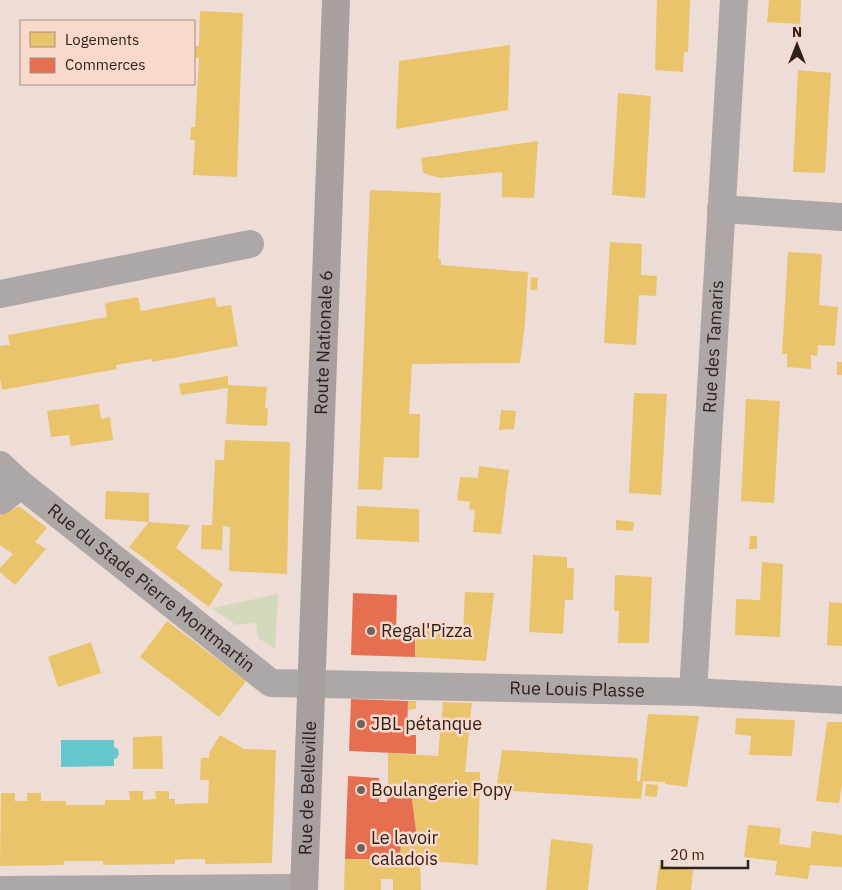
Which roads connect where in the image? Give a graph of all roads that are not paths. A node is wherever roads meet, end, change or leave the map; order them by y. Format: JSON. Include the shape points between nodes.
{"nodes":[{"id":1,"x":336,"y":0,"type":"edge"},
{"id":2,"x":734,"y":0,"type":"edge"},
{"id":3,"x":721,"y":209,"type":"junction"},
{"id":4,"x":842,"y":217,"type":"edge"},
{"id":5,"x":250,"y":244,"type":"dead end"},
{"id":6,"x":0,"y":294,"type":"edge"},
{"id":7,"x":6,"y":483,"type":"edge"},
{"id":8,"x":312,"y":685,"type":"junction"},
{"id":9,"x":693,"y":692,"type":"junction"},
{"id":10,"x":842,"y":700,"type":"edge"},
{"id":11,"x":304,"y":889,"type":"edge"},
{"id":12,"x":0,"y":890,"type":"edge"}],
"edges":[{"from":1,"to":8,"type":"main road","name":"Route Nationale 6"},
{"from":2,"to":3,"type":"street","name":"Rue des Tamaris"},
{"from":3,"to":4,"type":"street"},
{"from":3,"to":9,"type":"street","name":"Rue des Tamaris"},
{"from":5,"to":6,"type":"street"},
{"from":7,"to":8,"type":"street","name":"Rue du Stade Pierre Montmartin","via":[[271,683]]},
{"from":8,"to":9,"type":"street","name":"Rue Louis Plasse"},
{"from":8,"to":11,"type":"main road","name":"Rue de Belleville"},
{"from":9,"to":10,"type":"street","name":"Rue Louis Plasse"},
{"from":11,"to":12,"type":"street"}]}
